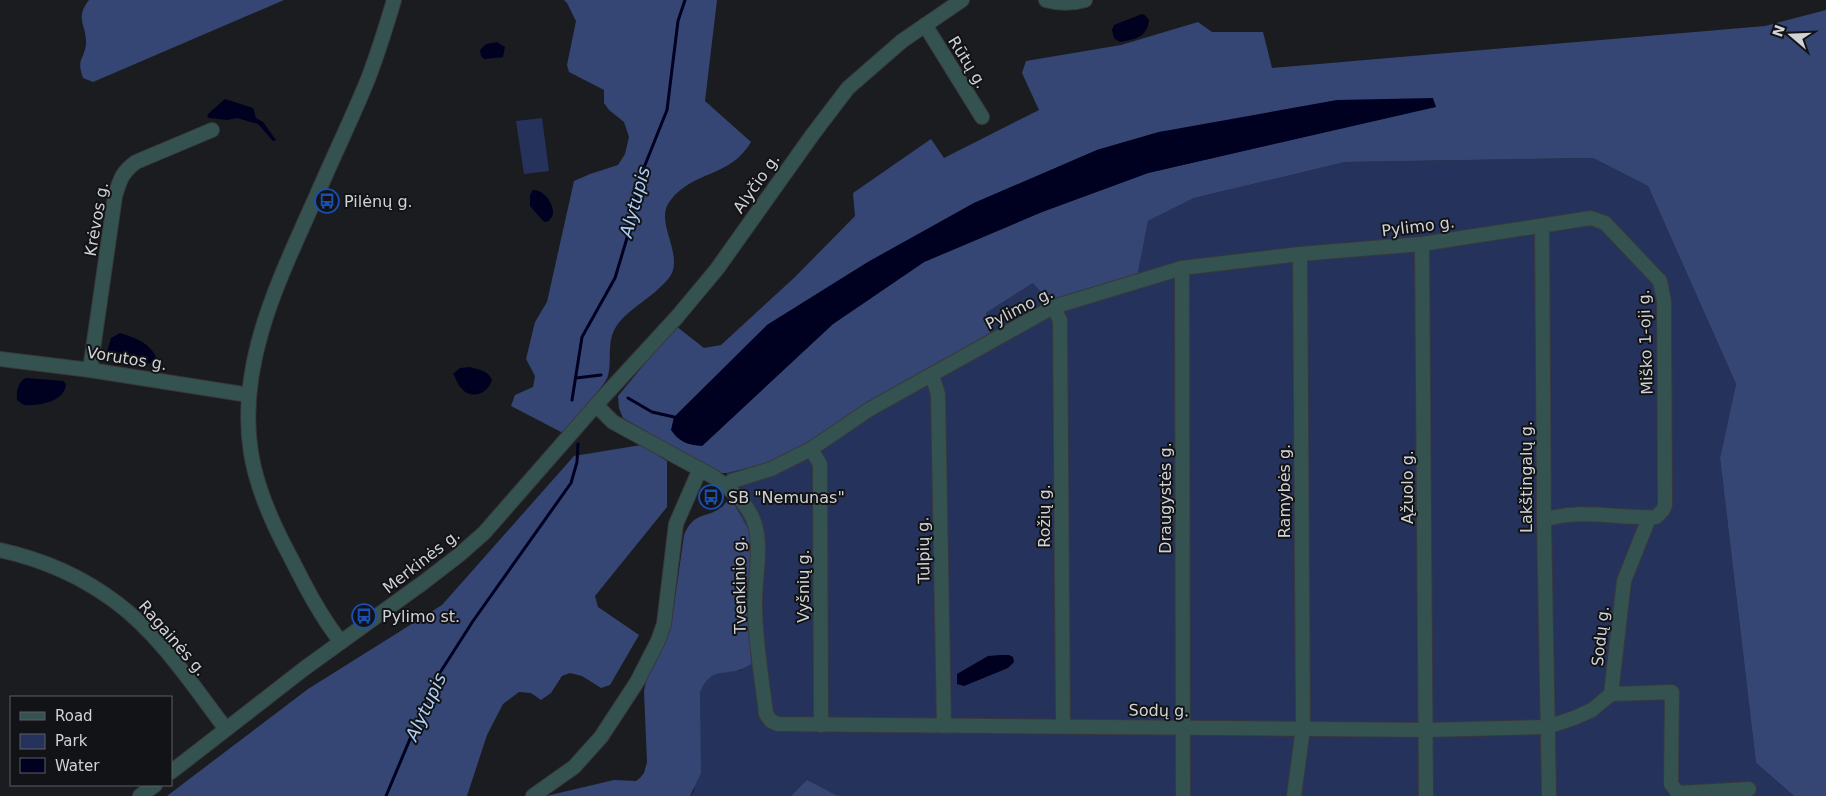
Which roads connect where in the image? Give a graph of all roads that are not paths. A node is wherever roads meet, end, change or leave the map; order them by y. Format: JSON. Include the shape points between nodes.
{"nodes":[{"id":1,"x":394,"y":0,"type":"edge"},
{"id":2,"x":962,"y":0,"type":"edge"},
{"id":3,"x":1046,"y":0,"type":"edge"},
{"id":4,"x":1085,"y":0,"type":"edge"},
{"id":5,"x":925,"y":25,"type":"junction"},
{"id":6,"x":982,"y":117,"type":"dead end"},
{"id":7,"x":212,"y":130,"type":"dead end"},
{"id":8,"x":1542,"y":227,"type":"junction"},
{"id":9,"x":1422,"y":244,"type":"junction"},
{"id":10,"x":1300,"y":254,"type":"junction"},
{"id":11,"x":1182,"y":268,"type":"junction"},
{"id":12,"x":1053,"y":307,"type":"junction"},
{"id":13,"x":0,"y":359,"type":"edge"},
{"id":14,"x":90,"y":370,"type":"junction"},
{"id":15,"x":932,"y":375,"type":"junction"},
{"id":16,"x":249,"y":395,"type":"junction"},
{"id":17,"x":596,"y":405,"type":"junction"},
{"id":18,"x":812,"y":449,"type":"junction"},
{"id":19,"x":700,"y":469,"type":"junction"},
{"id":20,"x":726,"y":486,"type":"junction"},
{"id":21,"x":1654,"y":516,"type":"junction"},
{"id":22,"x":1544,"y":520,"type":"junction"},
{"id":23,"x":0,"y":550,"type":"edge"},
{"id":24,"x":1624,"y":581,"type":"joint"},
{"id":25,"x":341,"y":642,"type":"junction"},
{"id":26,"x":1611,"y":694,"type":"junction"},
{"id":27,"x":771,"y":721,"type":"joint"},
{"id":28,"x":821,"y":725,"type":"junction"},
{"id":29,"x":944,"y":726,"type":"junction"},
{"id":30,"x":1063,"y":726,"type":"junction"},
{"id":31,"x":1547,"y":727,"type":"junction"},
{"id":32,"x":1183,"y":728,"type":"junction"},
{"id":33,"x":1302,"y":728,"type":"junction"},
{"id":34,"x":226,"y":729,"type":"junction"},
{"id":35,"x":1426,"y":730,"type":"junction"},
{"id":36,"x":172,"y":771,"type":"edge"},
{"id":37,"x":154,"y":786,"type":"edge"},
{"id":38,"x":1749,"y":789,"type":"dead end"},
{"id":39,"x":140,"y":796,"type":"edge"},
{"id":40,"x":533,"y":796,"type":"edge"},
{"id":41,"x":1183,"y":796,"type":"edge"},
{"id":42,"x":1294,"y":796,"type":"edge"},
{"id":43,"x":1426,"y":796,"type":"edge"},
{"id":44,"x":1549,"y":796,"type":"edge"}],
"edges":[{"from":1,"to":16,"type":"street","via":[[368,80],[270,304]]},
{"from":2,"to":5,"type":"street","name":"Alyčio g."},
{"from":3,"to":4,"type":"street","via":[[1059,4]]},
{"from":5,"to":6,"type":"street","name":"Rūtų g."},
{"from":5,"to":17,"type":"street","name":"Alyčio g.","via":[[848,88],[717,269]]},
{"from":7,"to":14,"type":"street","name":"Krėvos g.","via":[[136,162],[121,179],[115,196]]},
{"from":8,"to":9,"type":"street","name":"Pylimo g."},
{"from":8,"to":21,"type":"street","name":"Miško 1-oji g.","via":[[1591,218],[1604,223],[1660,281],[1664,301],[1665,505]]},
{"from":8,"to":22,"type":"street","name":"Lakštingalų g."},
{"from":9,"to":10,"type":"street","name":"Pylimo g."},
{"from":9,"to":35,"type":"street","name":"Ąžuolo g."},
{"from":10,"to":11,"type":"street","name":"Pylimo g."},
{"from":10,"to":33,"type":"street","name":"Ramybės g."},
{"from":11,"to":12,"type":"street","name":"Pylimo g."},
{"from":11,"to":32,"type":"street","name":"Draugystės g."},
{"from":12,"to":15,"type":"street","name":"Pylimo g."},
{"from":12,"to":30,"type":"street","name":"Rožių g.","via":[[1060,320]]},
{"from":13,"to":14,"type":"street","name":"Vorutos g."},
{"from":14,"to":16,"type":"street","name":"Vorutos g."},
{"from":15,"to":18,"type":"street","name":"Pylimo g.","via":[[870,409]]},
{"from":15,"to":29,"type":"street","name":"Tulpių g.","via":[[938,394]]},
{"from":16,"to":25,"type":"street","via":[[249,434],[256,480],[302,581]]},
{"from":17,"to":19,"type":"street","via":[[613,422]]},
{"from":17,"to":25,"type":"street","name":"Merkinės g.","via":[[484,532],[438,571]]},
{"from":18,"to":20,"type":"street","name":"Pylimo g."},
{"from":18,"to":28,"type":"street","name":"Vyšnių g.","via":[[820,464]]},
{"from":19,"to":20,"type":"street"},
{"from":19,"to":40,"type":"street","via":[[676,524],[664,624],[638,682],[601,737],[574,768]]},
{"from":20,"to":27,"type":"street","name":"Tvenkinio g.","via":[[749,510],[755,523],[755,608],[766,714]]},
{"from":21,"to":22,"type":"street","via":[[1568,514]]},
{"from":21,"to":24,"type":"street","name":"Miško 1-oji g."},
{"from":22,"to":31,"type":"street","name":"Lakštingalų g."},
{"from":23,"to":34,"type":"street","name":"Ragainės g.","via":[[38,561],[74,577],[118,603],[154,637]]},
{"from":24,"to":26,"type":"street","name":"Sodų g."},
{"from":25,"to":34,"type":"street","name":"Merkinės g."},
{"from":26,"to":31,"type":"street","name":"Sodų g.","via":[[1592,710]]},
{"from":26,"to":38,"type":"street","via":[[1672,692],[1671,784],[1678,793]]},
{"from":27,"to":28,"type":"street","name":"Sodų g."},
{"from":28,"to":29,"type":"street","name":"Sodų g."},
{"from":29,"to":30,"type":"street","name":"Sodų g."},
{"from":30,"to":32,"type":"street","name":"Sodų g."},
{"from":31,"to":35,"type":"street","name":"Sodų g."},
{"from":31,"to":44,"type":"street","name":"Lakštingalų g."},
{"from":32,"to":33,"type":"street","name":"Sodų g."},
{"from":32,"to":41,"type":"street","name":"Draugystės g."},
{"from":33,"to":35,"type":"street","name":"Sodų g."},
{"from":33,"to":42,"type":"street","name":"Ramybės g."},
{"from":34,"to":36,"type":"street","name":"Merkinės g."},
{"from":35,"to":43,"type":"street","name":"Ąžuolo g."},
{"from":37,"to":39,"type":"street"}]}
